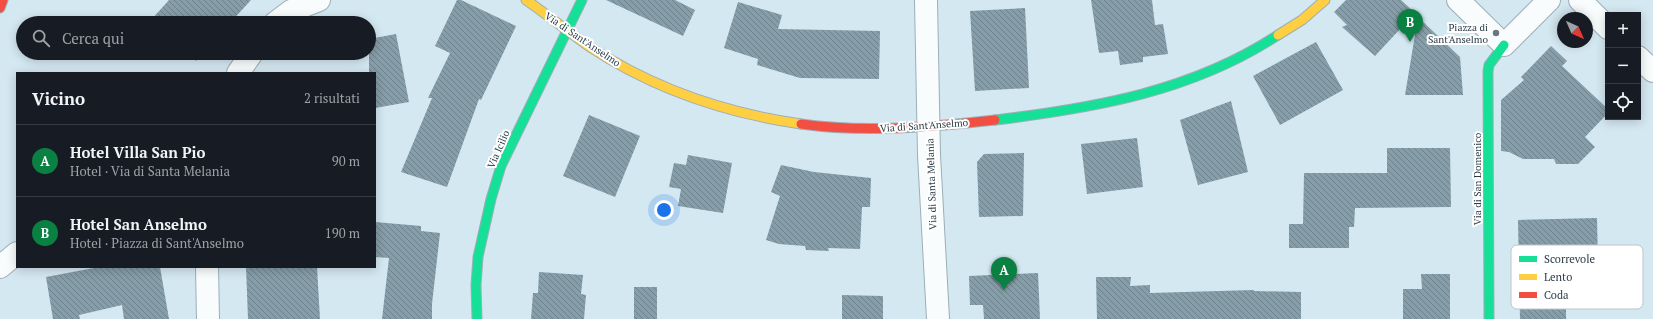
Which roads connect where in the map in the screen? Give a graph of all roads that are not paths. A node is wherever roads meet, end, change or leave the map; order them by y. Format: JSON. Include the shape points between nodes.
{"nodes":[{"id":1,"x":3,"y":0,"type":"edge"},
{"id":2,"x":319,"y":0,"type":"edge"},
{"id":3,"x":526,"y":0,"type":"edge"},
{"id":4,"x":582,"y":0,"type":"edge"},
{"id":5,"x":926,"y":0,"type":"edge"},
{"id":6,"x":1326,"y":0,"type":"edge"},
{"id":7,"x":1458,"y":0,"type":"edge"},
{"id":8,"x":1548,"y":0,"type":"edge"},
{"id":9,"x":1580,"y":0,"type":"edge"},
{"id":10,"x":0,"y":8,"type":"edge"},
{"id":11,"x":284,"y":16,"type":"edge"},
{"id":12,"x":1605,"y":25,"type":"edge"},
{"id":13,"x":568,"y":30,"type":"junction"},
{"id":14,"x":1504,"y":45,"type":"junction"},
{"id":15,"x":247,"y":60,"type":"edge"},
{"id":16,"x":1641,"y":60,"type":"edge"},
{"id":17,"x":1653,"y":71,"type":"edge"},
{"id":18,"x":239,"y":72,"type":"edge"},
{"id":19,"x":930,"y":126,"type":"junction"},
{"id":20,"x":16,"y":254,"type":"edge"},
{"id":21,"x":0,"y":267,"type":"edge"},
{"id":22,"x":207,"y":268,"type":"edge"},
{"id":23,"x":208,"y":319,"type":"edge"},
{"id":24,"x":477,"y":319,"type":"edge"},
{"id":25,"x":938,"y":319,"type":"edge"},
{"id":26,"x":1489,"y":319,"type":"edge"}],
"edges":[{"from":1,"to":10,"type":"street"},
{"from":2,"to":11,"type":"street"},
{"from":3,"to":13,"type":"street","name":"Via di Sant'Anselmo"},
{"from":4,"to":13,"type":"street","name":"Via Icilio"},
{"from":5,"to":19,"type":"street","name":"Via di Santa Melania"},
{"from":6,"to":19,"type":"street","name":"Via di Sant'Anselmo","via":[[1301,20],[1246,54],[1158,91],[1066,111]]},
{"from":7,"to":14,"type":"street"},
{"from":8,"to":14,"type":"street"},
{"from":9,"to":12,"type":"street"},
{"from":13,"to":19,"type":"street","name":"Via di Sant'Anselmo","via":[[604,55],[654,82],[698,100],[740,113],[791,123],[836,128]]},
{"from":13,"to":24,"type":"street","name":"Via Icilio","via":[[501,166],[478,257]]},
{"from":14,"to":26,"type":"street","name":"Via di San Domenico","via":[[1489,65],[1488,71]]},
{"from":15,"to":18,"type":"street"},
{"from":16,"to":17,"type":"street"},
{"from":19,"to":25,"type":"street","name":"Via di Santa Melania","via":[[929,155]]},
{"from":20,"to":21,"type":"street"},
{"from":22,"to":23,"type":"street"}]}
